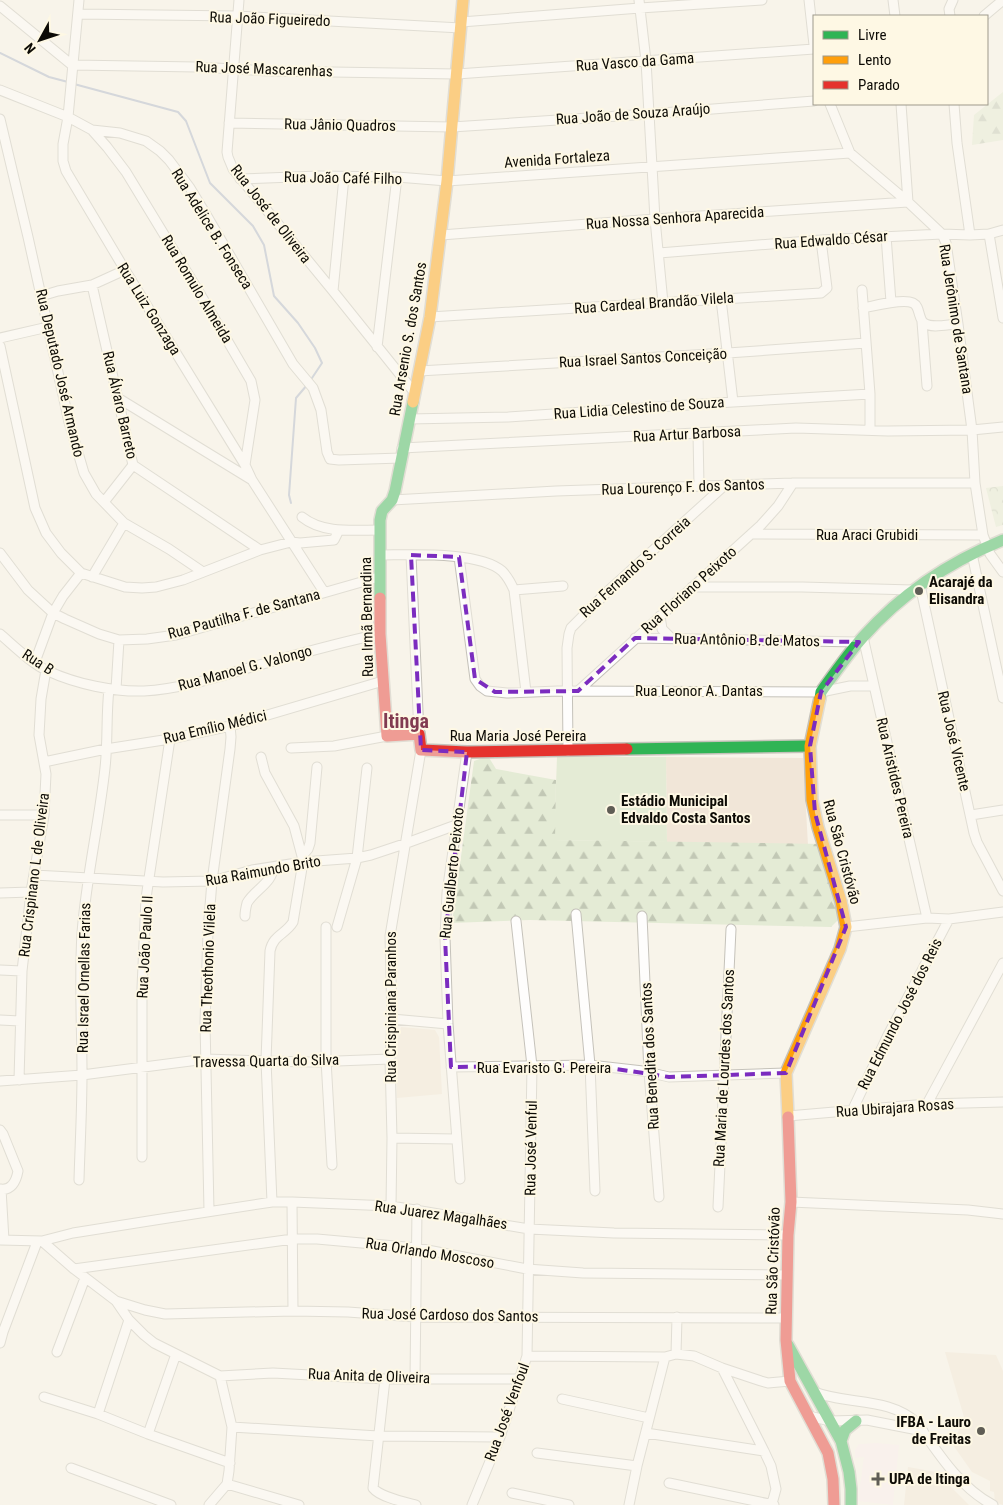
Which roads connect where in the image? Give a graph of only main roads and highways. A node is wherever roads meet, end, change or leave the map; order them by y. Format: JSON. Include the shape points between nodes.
{"nodes":[{"id":1,"x":463,"y":0,"type":"edge"},
{"id":2,"x":392,"y":500,"type":"joint"},
{"id":3,"x":1003,"y":540,"type":"edge"},
{"id":4,"x":810,"y":746,"type":"junction"},
{"id":5,"x":421,"y":750,"type":"joint"},
{"id":6,"x":786,"y":1340,"type":"junction"},
{"id":7,"x":804,"y":1374,"type":"junction"},
{"id":8,"x":790,"y":1381,"type":"junction"},
{"id":9,"x":860,"y":1421,"type":"road end"},
{"id":10,"x":841,"y":1441,"type":"junction"},
{"id":11,"x":834,"y":1505,"type":"edge"},
{"id":12,"x":851,"y":1505,"type":"edge"}],
"edges":[{"from":1,"to":2,"type":"main road","name":"Rua Arsenio S. dos Santos","via":[[447,181],[430,317]]},
{"from":2,"to":5,"type":"main road","name":"Rua Irmã Bernardina","via":[[380,516],[380,634],[387,736],[419,734]]},
{"from":3,"to":4,"type":"main road","name":"Rua São Cristóvão","via":[[985,541],[972,554],[916,587],[861,640],[821,692]]},
{"from":4,"to":5,"type":"main road","name":"Rua Maria José Pereira","via":[[568,751]]},
{"from":4,"to":6,"type":"main road","name":"Rua São Cristóvão","via":[[814,813],[838,887],[846,927],[840,949],[786,1073],[791,1202]]},
{"from":6,"to":7,"type":"main road","name":"Rua São Cristóvão"},
{"from":6,"to":8,"type":"main road","name":"Rua São Cristóvão"},
{"from":7,"to":8,"type":"main road","via":[[794,1373]]},
{"from":7,"to":10,"type":"main road","name":"Rua São Cristóvão"},
{"from":8,"to":11,"type":"main road","name":"Rua São Cristóvão","via":[[828,1453],[834,1482]]},
{"from":9,"to":10,"type":"main road","via":[[845,1430]]},
{"from":10,"to":12,"type":"main road","name":"Rua São Cristóvão","via":[[847,1457]]}]}
